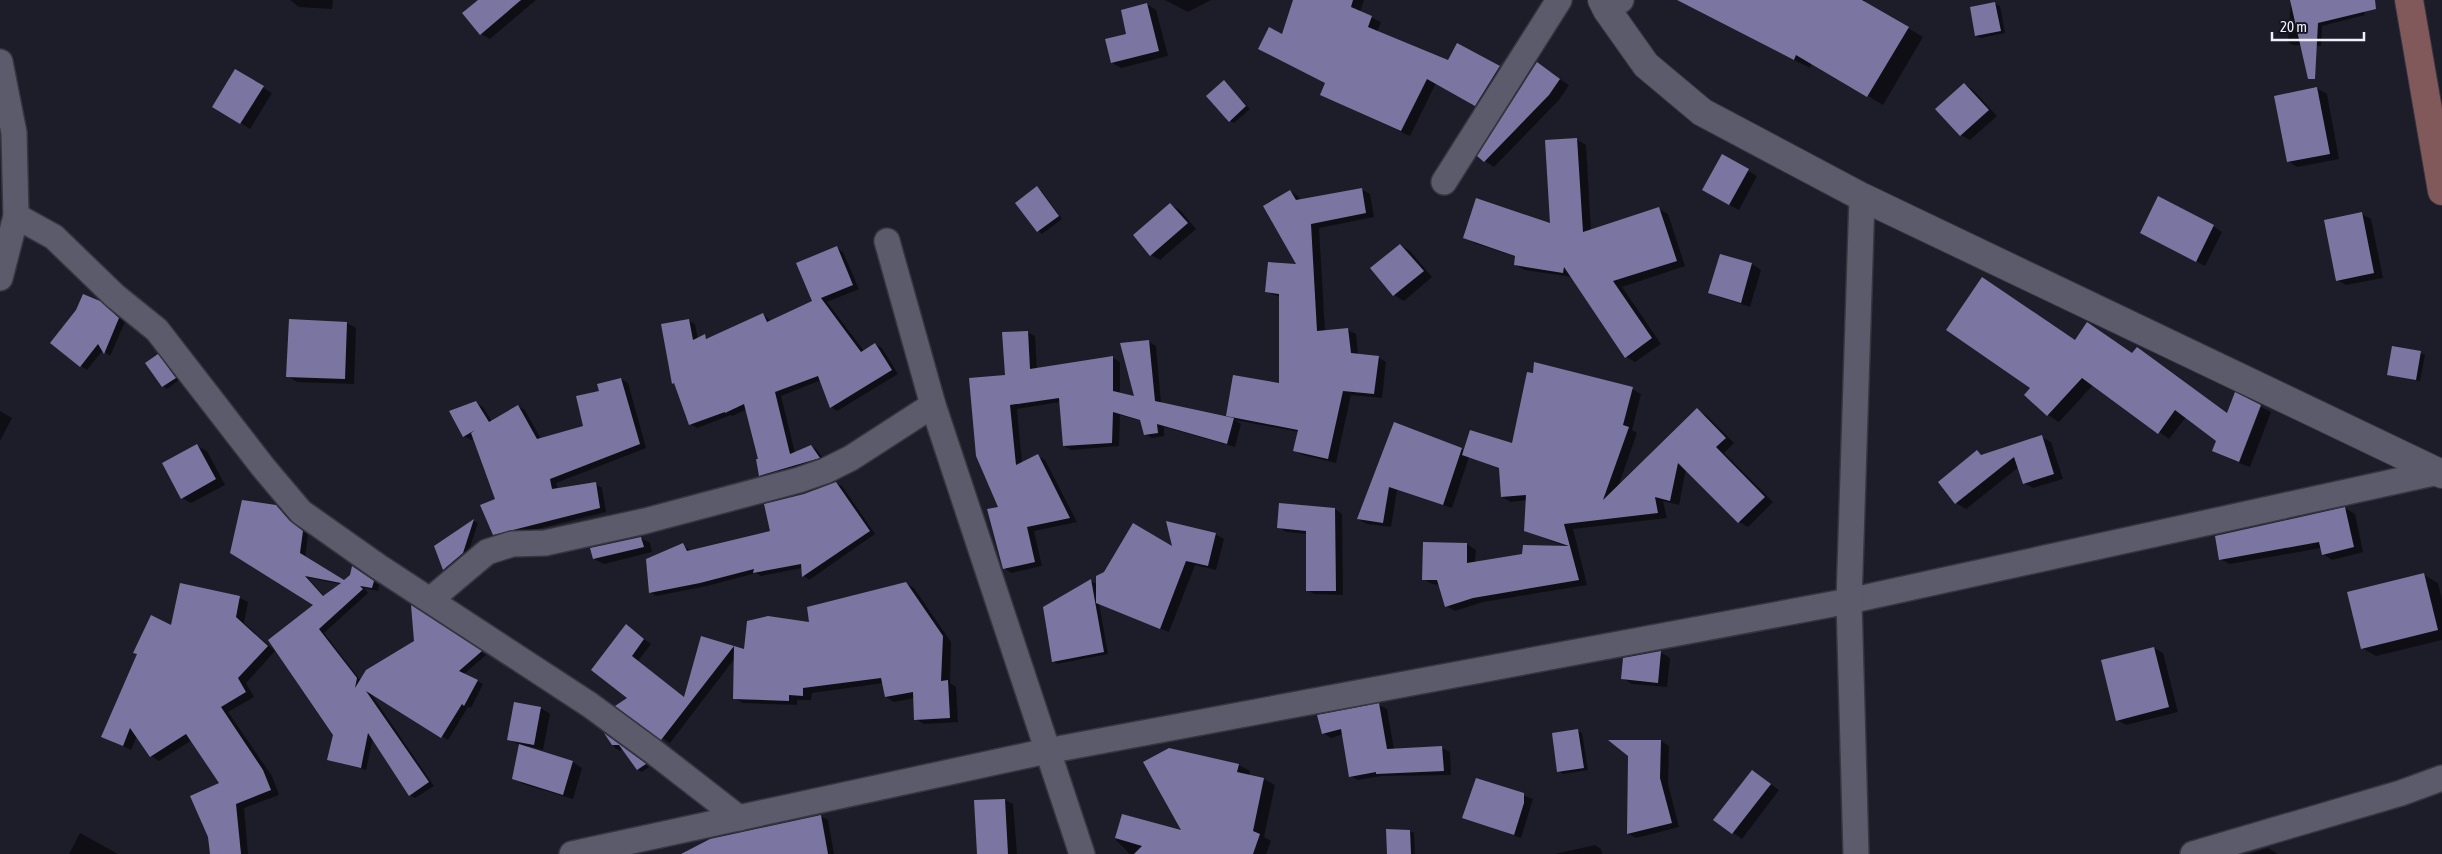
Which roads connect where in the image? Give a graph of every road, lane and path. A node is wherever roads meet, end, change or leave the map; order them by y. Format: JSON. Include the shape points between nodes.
{"nodes":[{"id":1,"x":1559,"y":0,"type":"edge"},
{"id":2,"x":2408,"y":0,"type":"edge"},
{"id":3,"x":1610,"y":4,"type":"edge"},
{"id":4,"x":0,"y":62,"type":"edge"},
{"id":5,"x":1444,"y":182,"type":"dead end"},
{"id":6,"x":2442,"y":191,"type":"edge"},
{"id":7,"x":1862,"y":198,"type":"junction"},
{"id":8,"x":16,"y":216,"type":"junction"},
{"id":9,"x":887,"y":241,"type":"dead end"},
{"id":10,"x":0,"y":278,"type":"edge"},
{"id":11,"x":933,"y":405,"type":"junction"},
{"id":12,"x":2440,"y":473,"type":"edge"},
{"id":13,"x":430,"y":600,"type":"junction"},
{"id":14,"x":1849,"y":601,"type":"junction"},
{"id":15,"x":1047,"y":750,"type":"junction"},
{"id":16,"x":2442,"y":778,"type":"edge"},
{"id":17,"x":739,"y":818,"type":"junction"},
{"id":18,"x":572,"y":854,"type":"edge"},
{"id":19,"x":1082,"y":854,"type":"edge"},
{"id":20,"x":1856,"y":854,"type":"edge"},
{"id":21,"x":2193,"y":854,"type":"edge"}],
"edges":[{"from":1,"to":5,"type":"street"},
{"from":2,"to":6,"type":"main road"},
{"from":3,"to":7,"type":"street","via":[[1646,65],[1702,112]]},
{"from":4,"to":8,"type":"street","via":[[14,133]]},
{"from":7,"to":12,"type":"street"},
{"from":7,"to":14,"type":"street"},
{"from":8,"to":10,"type":"street"},
{"from":8,"to":13,"type":"street","via":[[54,237],[115,296],[157,330],[301,512]]},
{"from":9,"to":11,"type":"street"},
{"from":11,"to":13,"type":"street","via":[[851,458],[800,480],[645,520],[545,543],[512,544],[487,552]]},
{"from":11,"to":15,"type":"street"},
{"from":12,"to":14,"type":"street"},
{"from":13,"to":17,"type":"street","via":[[590,705]]},
{"from":14,"to":15,"type":"street"},
{"from":14,"to":20,"type":"street"},
{"from":15,"to":17,"type":"street"},
{"from":15,"to":19,"type":"street"},
{"from":16,"to":21,"type":"street"},
{"from":17,"to":18,"type":"street"}]}
